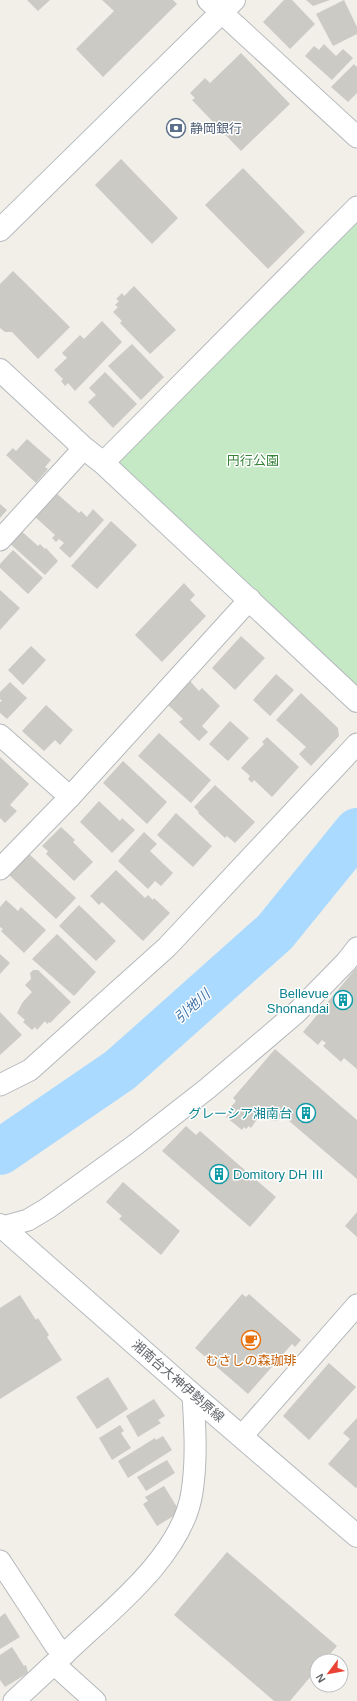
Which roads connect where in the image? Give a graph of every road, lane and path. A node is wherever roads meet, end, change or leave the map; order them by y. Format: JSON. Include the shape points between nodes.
{"nodes":[{"id":1,"x":221,"y":4,"type":"edge"},
{"id":2,"x":357,"y":137,"type":"edge"},
{"id":3,"x":357,"y":207,"type":"edge"},
{"id":4,"x":0,"y":230,"type":"edge"},
{"id":5,"x":0,"y":370,"type":"edge"},
{"id":6,"x":84,"y":448,"type":"junction"},
{"id":7,"x":103,"y":463,"type":"junction"},
{"id":8,"x":0,"y":540,"type":"edge"},
{"id":9,"x":250,"y":599,"type":"junction"},
{"id":10,"x":357,"y":701,"type":"edge"},
{"id":11,"x":0,"y":735,"type":"edge"},
{"id":12,"x":357,"y":744,"type":"edge"},
{"id":13,"x":70,"y":797,"type":"junction"},
{"id":14,"x":0,"y":869,"type":"edge"},
{"id":15,"x":357,"y":948,"type":"edge"},
{"id":16,"x":0,"y":1085,"type":"edge"},
{"id":17,"x":1,"y":1227,"type":"edge"},
{"id":18,"x":357,"y":1305,"type":"edge"},
{"id":19,"x":193,"y":1396,"type":"junction"},
{"id":20,"x":242,"y":1436,"type":"junction"},
{"id":21,"x":357,"y":1536,"type":"edge"},
{"id":22,"x":0,"y":1561,"type":"edge"},
{"id":23,"x":60,"y":1659,"type":"junction"},
{"id":24,"x":14,"y":1701,"type":"edge"},
{"id":25,"x":95,"y":1701,"type":"edge"}],
"edges":[{"from":1,"to":2,"type":"street"},
{"from":1,"to":4,"type":"street"},
{"from":3,"to":7,"type":"street"},
{"from":5,"to":6,"type":"street"},
{"from":6,"to":7,"type":"street"},
{"from":6,"to":8,"type":"street"},
{"from":7,"to":9,"type":"street"},
{"from":9,"to":10,"type":"street"},
{"from":9,"to":13,"type":"street"},
{"from":11,"to":13,"type":"street"},
{"from":12,"to":16,"type":"street","via":[[167,947],[30,1070]]},
{"from":13,"to":14,"type":"street"},
{"from":15,"to":17,"type":"street","via":[[296,1013],[208,1088],[48,1208],[28,1220]]},
{"from":17,"to":19,"type":"street","name":"湘南台大神伊勢原線"},
{"from":18,"to":20,"type":"street"},
{"from":19,"to":20,"type":"street","name":"湘南台大神伊勢原線"},
{"from":19,"to":23,"type":"street","via":[[195,1450],[192,1493],[182,1526],[161,1559],[130,1593]]},
{"from":20,"to":21,"type":"street","name":"湘南台大神伊勢原線"},
{"from":22,"to":23,"type":"street","via":[[55,1645]]},
{"from":23,"to":24,"type":"street"},
{"from":23,"to":25,"type":"street"}]}
